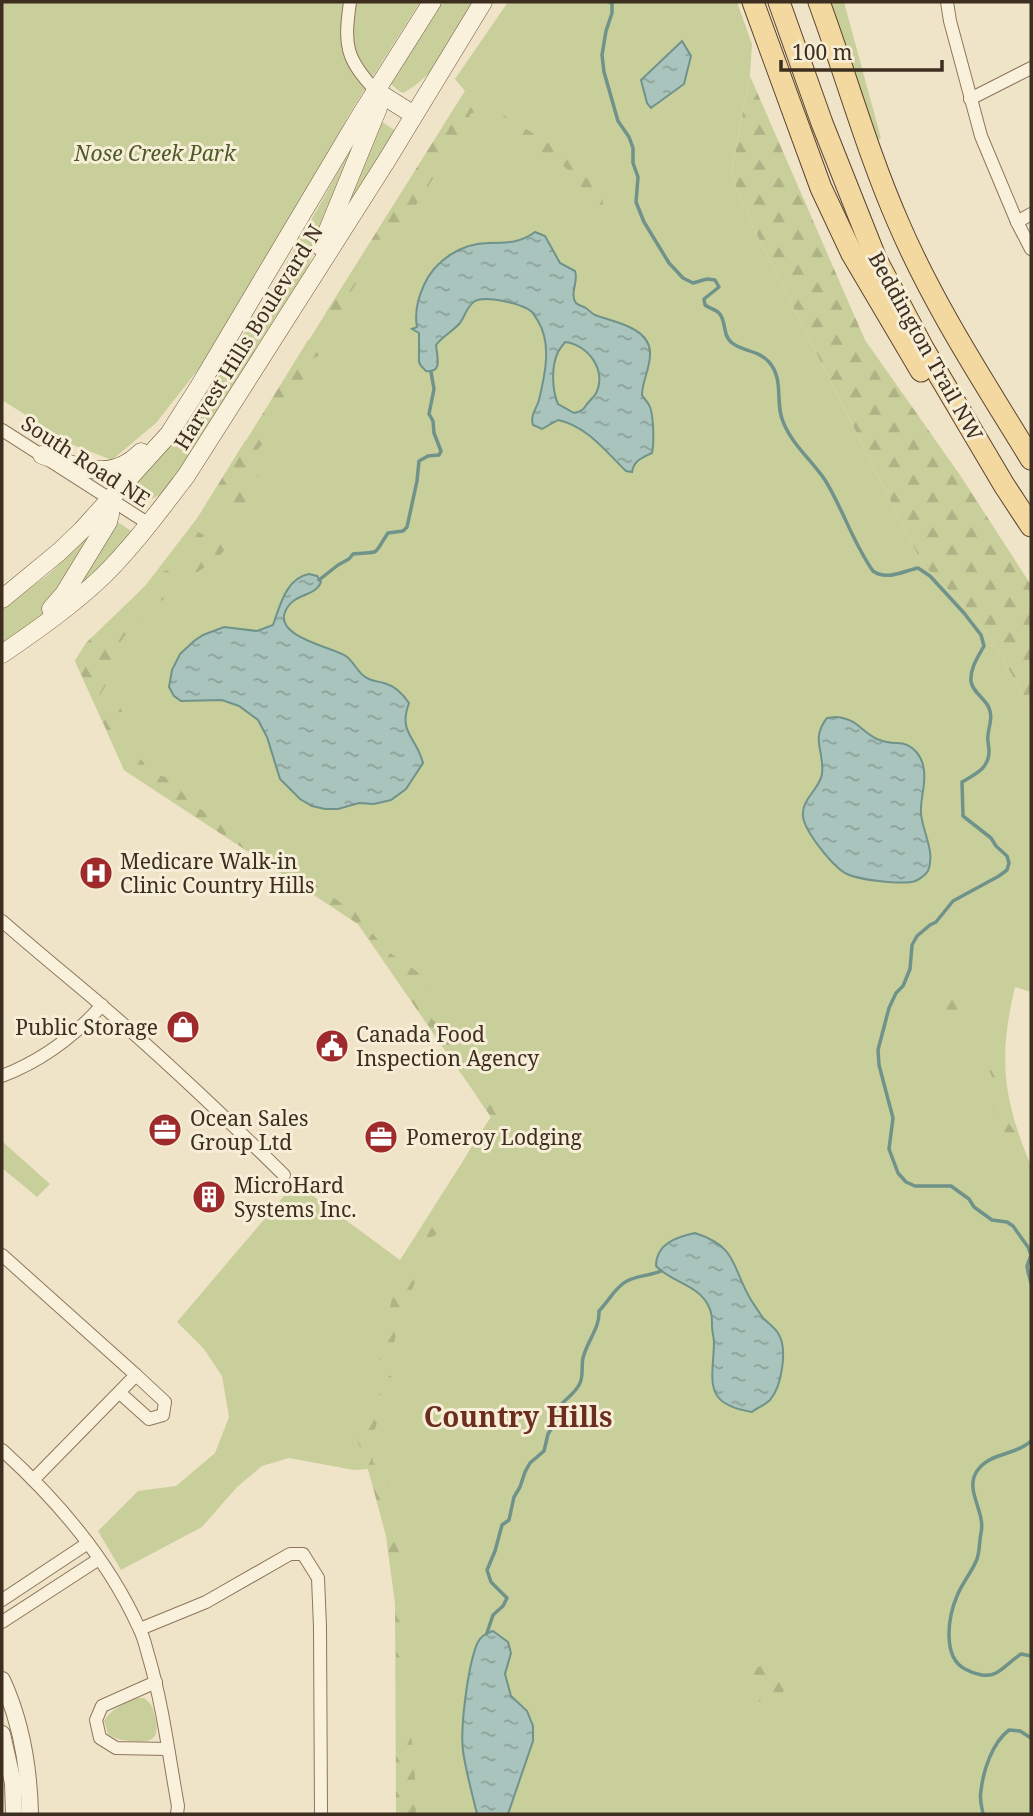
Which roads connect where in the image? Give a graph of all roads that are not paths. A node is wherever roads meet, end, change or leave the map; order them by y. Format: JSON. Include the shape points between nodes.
{"nodes":[{"id":1,"x":351,"y":2,"type":"edge"},
{"id":2,"x":432,"y":2,"type":"edge"},
{"id":3,"x":483,"y":2,"type":"edge"},
{"id":4,"x":753,"y":2,"type":"edge"},
{"id":5,"x":779,"y":2,"type":"edge"},
{"id":6,"x":819,"y":2,"type":"edge"},
{"id":7,"x":947,"y":2,"type":"edge"},
{"id":8,"x":1031,"y":68,"type":"edge"},
{"id":9,"x":376,"y":90,"type":"junction"},
{"id":10,"x":970,"y":99,"type":"junction"},
{"id":11,"x":414,"y":115,"type":"junction"},
{"id":12,"x":1031,"y":214,"type":"edge"},
{"id":13,"x":1017,"y":222,"type":"junction"},
{"id":14,"x":1031,"y":249,"type":"edge"},
{"id":15,"x":301,"y":295,"type":"junction"},
{"id":16,"x":197,"y":390,"type":"junction"},
{"id":17,"x":2,"y":430,"type":"edge"},
{"id":18,"x":42,"y":455,"type":"junction"},
{"id":19,"x":1031,"y":459,"type":"edge"},
{"id":20,"x":1004,"y":485,"type":"junction"},
{"id":21,"x":110,"y":499,"type":"junction"},
{"id":22,"x":149,"y":524,"type":"junction"},
{"id":23,"x":1031,"y":526,"type":"edge"},
{"id":24,"x":2,"y":599,"type":"edge"},
{"id":25,"x":32,"y":634,"type":"junction"},
{"id":26,"x":2,"y":654,"type":"edge"},
{"id":27,"x":2,"y":921,"type":"edge"},
{"id":28,"x":102,"y":1005,"type":"junction"},
{"id":29,"x":2,"y":1076,"type":"edge"},
{"id":30,"x":284,"y":1175,"type":"dead end"},
{"id":31,"x":2,"y":1255,"type":"edge"},
{"id":32,"x":135,"y":1375,"type":"junction"},
{"id":33,"x":120,"y":1393,"type":"junction"},
{"id":34,"x":2,"y":1450,"type":"edge"},
{"id":35,"x":34,"y":1479,"type":"junction"},
{"id":36,"x":94,"y":1551,"type":"junction"},
{"id":37,"x":2,"y":1600,"type":"edge"},
{"id":38,"x":2,"y":1622,"type":"edge"},
{"id":39,"x":140,"y":1629,"type":"junction"},
{"id":40,"x":2,"y":1680,"type":"edge"},
{"id":41,"x":156,"y":1682,"type":"junction"},
{"id":42,"x":2,"y":1734,"type":"edge"},
{"id":43,"x":168,"y":1749,"type":"junction"},
{"id":44,"x":11,"y":1756,"type":"edge"},
{"id":45,"x":14,"y":1814,"type":"edge"},
{"id":46,"x":30,"y":1814,"type":"edge"},
{"id":47,"x":177,"y":1814,"type":"edge"},
{"id":48,"x":321,"y":1814,"type":"edge"}],
"edges":[{"from":1,"to":9,"type":"street","via":[[348,50]]},
{"from":2,"to":9,"type":"main road","name":"Harvest Hills Boulevard N"},
{"from":3,"to":11,"type":"main road","name":"Harvest Hills Boulevard N"},
{"from":4,"to":20,"type":"main road","via":[[810,160],[852,254],[935,394]]},
{"from":5,"to":20,"type":"main road","name":"Beddington Trail NW","via":[[876,259]]},
{"from":6,"to":19,"type":"main road","name":"Beddington Trail NW","via":[[885,192],[915,261]]},
{"from":7,"to":10,"type":"street"},
{"from":8,"to":10,"type":"street"},
{"from":9,"to":11,"type":"main road"},
{"from":9,"to":15,"type":"main road","via":[[378,108]]},
{"from":9,"to":16,"type":"main road","name":"Harvest Hills Boulevard N"},
{"from":10,"to":13,"type":"street"},
{"from":11,"to":15,"type":"main road","name":"Harvest Hills Boulevard N"},
{"from":12,"to":13,"type":"street"},
{"from":13,"to":14,"type":"street"},
{"from":15,"to":22,"type":"main road","name":"Harvest Hills Boulevard N","via":[[192,468]]},
{"from":16,"to":18,"type":"main road","via":[[132,461],[122,466],[97,471]]},
{"from":16,"to":21,"type":"main road","name":"Harvest Hills Boulevard N","via":[[169,434]]},
{"from":17,"to":18,"type":"street","name":"South Road NE"},
{"from":18,"to":21,"type":"street","name":"South Road NE"},
{"from":20,"to":23,"type":"main road","name":"Beddington Trail NW"},
{"from":21,"to":22,"type":"street","name":"South Road NE"},
{"from":21,"to":24,"type":"main road","name":"Harvest Hills Boulevard N","via":[[59,552]]},
{"from":21,"to":25,"type":"main road","via":[[108,522],[96,543]]},
{"from":22,"to":25,"type":"main road","name":"Harvest Hills Boulevard N","via":[[103,575]]},
{"from":25,"to":26,"type":"main road","name":"Harvest Hills Boulevard N"},
{"from":27,"to":28,"type":"street"},
{"from":28,"to":29,"type":"street","via":[[69,1038]]},
{"from":28,"to":30,"type":"street"},
{"from":31,"to":32,"type":"street"},
{"from":32,"to":33,"type":"street"},
{"from":32,"to":33,"type":"street","via":[[165,1402],[163,1415],[149,1419]]},
{"from":33,"to":35,"type":"street"},
{"from":34,"to":35,"type":"street"},
{"from":35,"to":36,"type":"street"},
{"from":36,"to":37,"type":"street"},
{"from":36,"to":38,"type":"street"},
{"from":36,"to":39,"type":"street"},
{"from":39,"to":41,"type":"street"},
{"from":39,"to":48,"type":"street","via":[[206,1602],[290,1554],[303,1554],[318,1578]]},
{"from":40,"to":44,"type":"street","via":[[14,1713]]},
{"from":41,"to":43,"type":"street"},
{"from":41,"to":43,"type":"street","via":[[102,1706],[96,1720],[100,1738],[116,1748]]},
{"from":42,"to":44,"type":"street"},
{"from":43,"to":47,"type":"street"},
{"from":44,"to":45,"type":"street"},
{"from":44,"to":46,"type":"street","via":[[29,1783]]}]}
